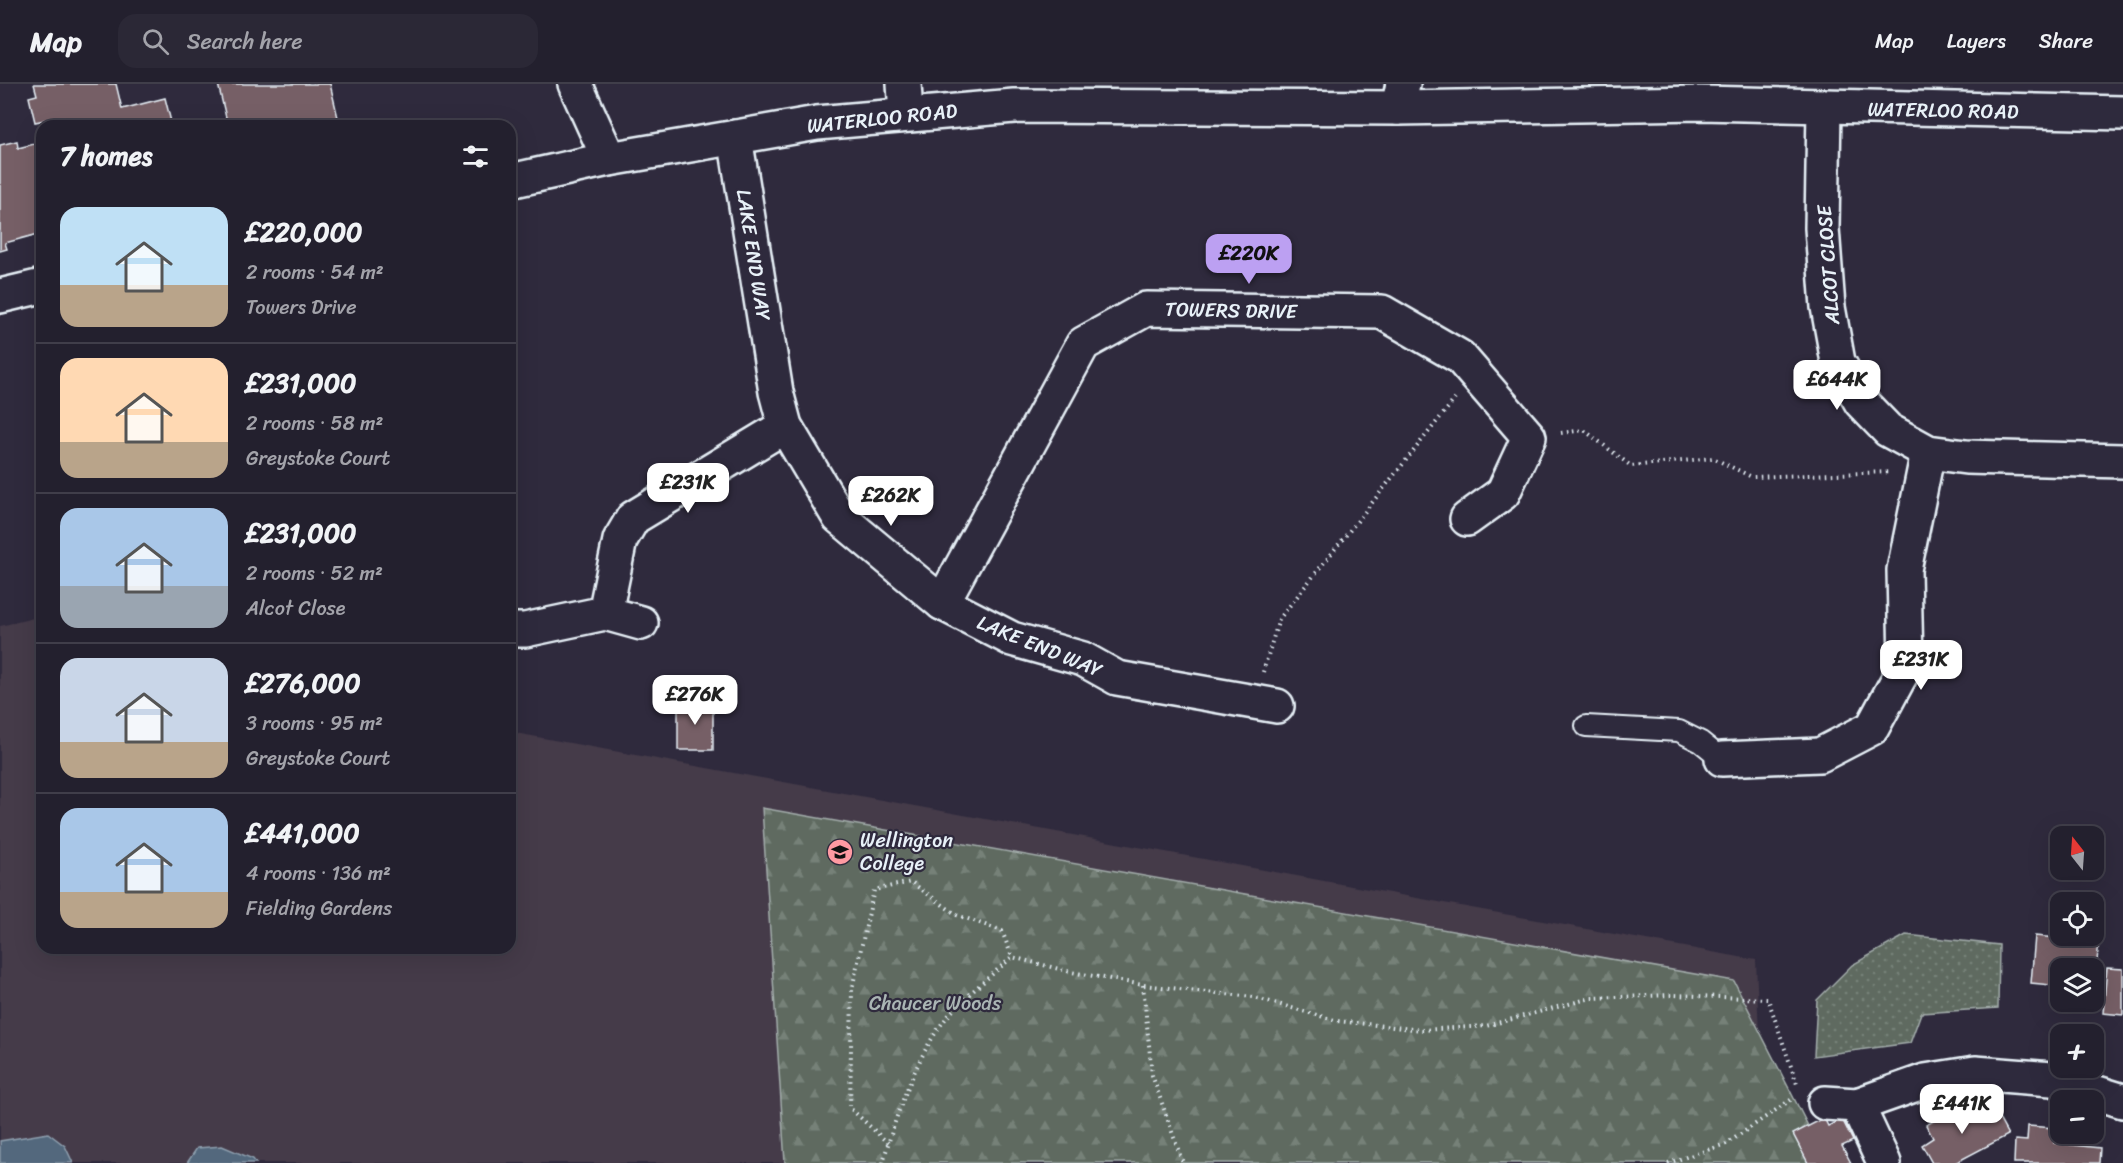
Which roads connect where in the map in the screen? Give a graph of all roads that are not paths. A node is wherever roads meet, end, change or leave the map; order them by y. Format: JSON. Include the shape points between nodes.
{"nodes":[{"id":1,"x":575,"y":84,"type":"edge"},
{"id":2,"x":1708,"y":94,"type":"edge"},
{"id":3,"x":1401,"y":96,"type":"edge"},
{"id":4,"x":905,"y":99,"type":"edge"},
{"id":5,"x":1824,"y":108,"type":"junction"},
{"id":6,"x":2123,"y":113,"type":"edge"},
{"id":7,"x":735,"y":137,"type":"junction"},
{"id":8,"x":609,"y":159,"type":"junction"},
{"id":9,"x":516,"y":180,"type":"edge"},
{"id":10,"x":36,"y":287,"type":"edge"},
{"id":11,"x":0,"y":296,"type":"edge"},
{"id":12,"x":785,"y":426,"type":"junction"},
{"id":13,"x":2123,"y":461,"type":"edge"},
{"id":14,"x":1927,"y":462,"type":"junction"},
{"id":15,"x":1467,"y":519,"type":"dead end"},
{"id":16,"x":942,"y":603,"type":"junction"},
{"id":17,"x":605,"y":613,"type":"junction"},
{"id":18,"x":640,"y":623,"type":"dead end"},
{"id":19,"x":516,"y":630,"type":"edge"},
{"id":20,"x":1265,"y":704,"type":"road end"},
{"id":21,"x":1586,"y":726,"type":"dead end"},
{"id":22,"x":1722,"y":759,"type":"joint"},
{"id":23,"x":2123,"y":1101,"type":"edge"},
{"id":24,"x":1884,"y":1163,"type":"edge"}],
"edges":[{"from":1,"to":8,"type":"street"},
{"from":2,"to":3,"type":"street","name":"WATERLOO ROAD"},
{"from":2,"to":5,"type":"street","name":"WATERLOO ROAD"},
{"from":3,"to":4,"type":"street","name":"WATERLOO ROAD","via":[[1014,106]]},
{"from":4,"to":7,"type":"street","name":"WATERLOO ROAD","via":[[817,123]]},
{"from":5,"to":6,"type":"street","name":"WATERLOO ROAD"},
{"from":5,"to":14,"type":"street","name":"ALCOT CLOSE","via":[[1822,228],[1828,307],[1838,362],[1861,402]]},
{"from":7,"to":8,"type":"street","name":"WATERLOO ROAD"},
{"from":7,"to":12,"type":"street","name":"LAKE END WAY","via":[[776,392]]},
{"from":8,"to":9,"type":"street","name":"WATERLOO ROAD"},
{"from":10,"to":11,"type":"street"},
{"from":12,"to":16,"type":"street","name":"LAKE END WAY","via":[[839,517]]},
{"from":12,"to":17,"type":"street","via":[[633,518],[620,540]]},
{"from":13,"to":14,"type":"street","name":"ALCOT CLOSE","via":[[1966,457]]},
{"from":14,"to":22,"type":"street","via":[[1904,570],[1906,665],[1872,728],[1820,755]]},
{"from":15,"to":16,"type":"street","name":"TOWERS DRIVE","via":[[1503,493],[1529,437],[1460,357],[1382,312],[1146,309],[1083,344]]},
{"from":16,"to":20,"type":"street","name":"LAKE END WAY","via":[[1012,639],[1083,659],[1118,678]]},
{"from":17,"to":18,"type":"street"},
{"from":17,"to":19,"type":"street"},
{"from":21,"to":22,"type":"lane","via":[[1679,731]]},
{"from":23,"to":24,"type":"street","via":[[2052,1079],[1975,1073],[1925,1081],[1841,1104]]}]}
